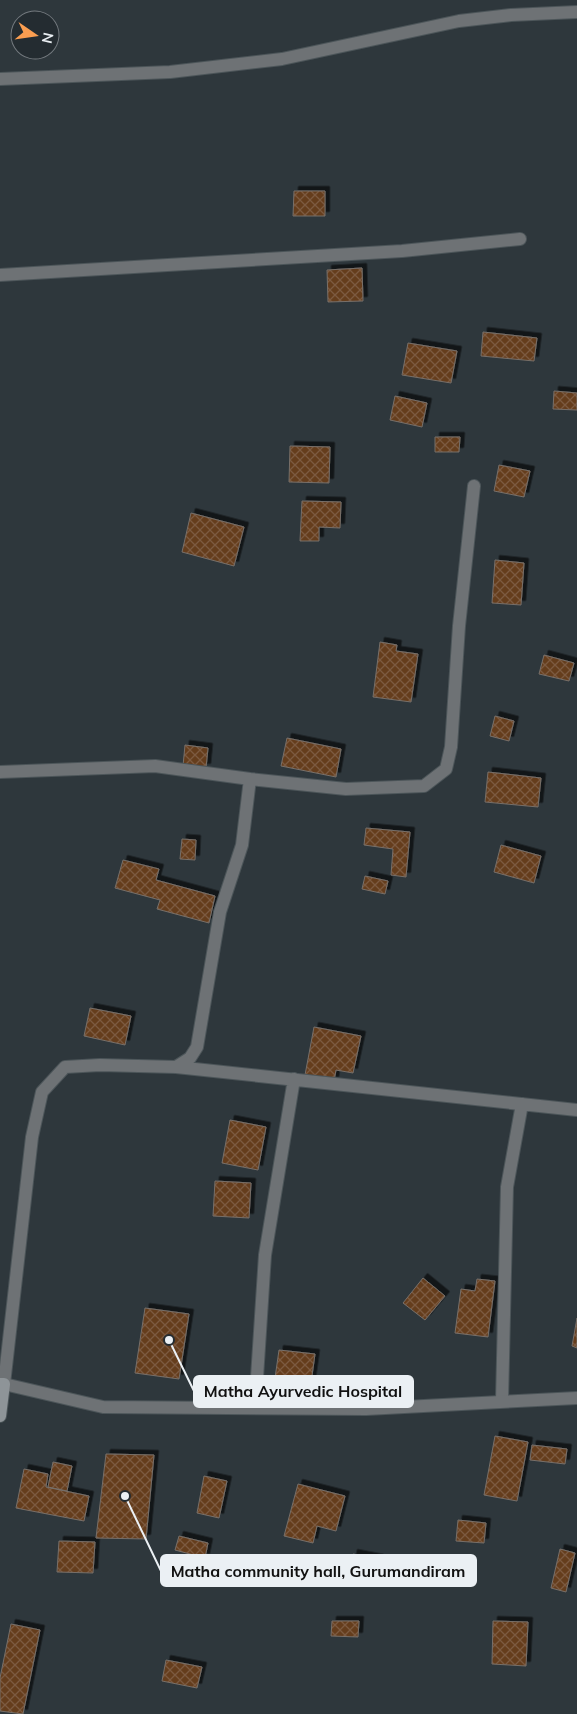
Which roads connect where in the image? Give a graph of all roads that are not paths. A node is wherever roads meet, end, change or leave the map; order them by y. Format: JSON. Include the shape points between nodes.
{"nodes":[{"id":1,"x":577,"y":12,"type":"edge"},
{"id":2,"x":0,"y":79,"type":"edge"},
{"id":3,"x":520,"y":239,"type":"dead end"},
{"id":4,"x":0,"y":275,"type":"edge"},
{"id":5,"x":474,"y":486,"type":"dead end"},
{"id":6,"x":0,"y":772,"type":"edge"},
{"id":7,"x":250,"y":778,"type":"junction"},
{"id":8,"x":176,"y":1067,"type":"junction"},
{"id":9,"x":294,"y":1080,"type":"junction"},
{"id":10,"x":522,"y":1104,"type":"junction"},
{"id":11,"x":577,"y":1110,"type":"edge"},
{"id":12,"x":2,"y":1384,"type":"edge"},
{"id":13,"x":577,"y":1398,"type":"edge"},
{"id":14,"x":502,"y":1402,"type":"junction"},
{"id":15,"x":255,"y":1408,"type":"junction"},
{"id":16,"x":0,"y":1416,"type":"edge"}],
"edges":[{"from":1,"to":2,"type":"street","via":[[459,21],[282,60],[170,72]]},
{"from":3,"to":4,"type":"street","via":[[402,251]]},
{"from":5,"to":7,"type":"street","via":[[459,626],[451,746],[446,769],[424,786],[346,789]]},
{"from":6,"to":7,"type":"street","via":[[155,766]]},
{"from":7,"to":8,"type":"street","via":[[242,846],[220,912],[197,1047],[190,1058]]},
{"from":8,"to":9,"type":"street"},
{"from":8,"to":12,"type":"street","via":[[65,1067],[42,1092],[32,1137]]},
{"from":9,"to":10,"type":"street"},
{"from":9,"to":15,"type":"street","via":[[265,1255]]},
{"from":10,"to":11,"type":"street"},
{"from":10,"to":14,"type":"street","via":[[507,1187]]},
{"from":12,"to":15,"type":"street","via":[[103,1407]]},
{"from":12,"to":16,"type":"main road"},
{"from":13,"to":14,"type":"street"},
{"from":14,"to":15,"type":"street","via":[[366,1409]]}]}
